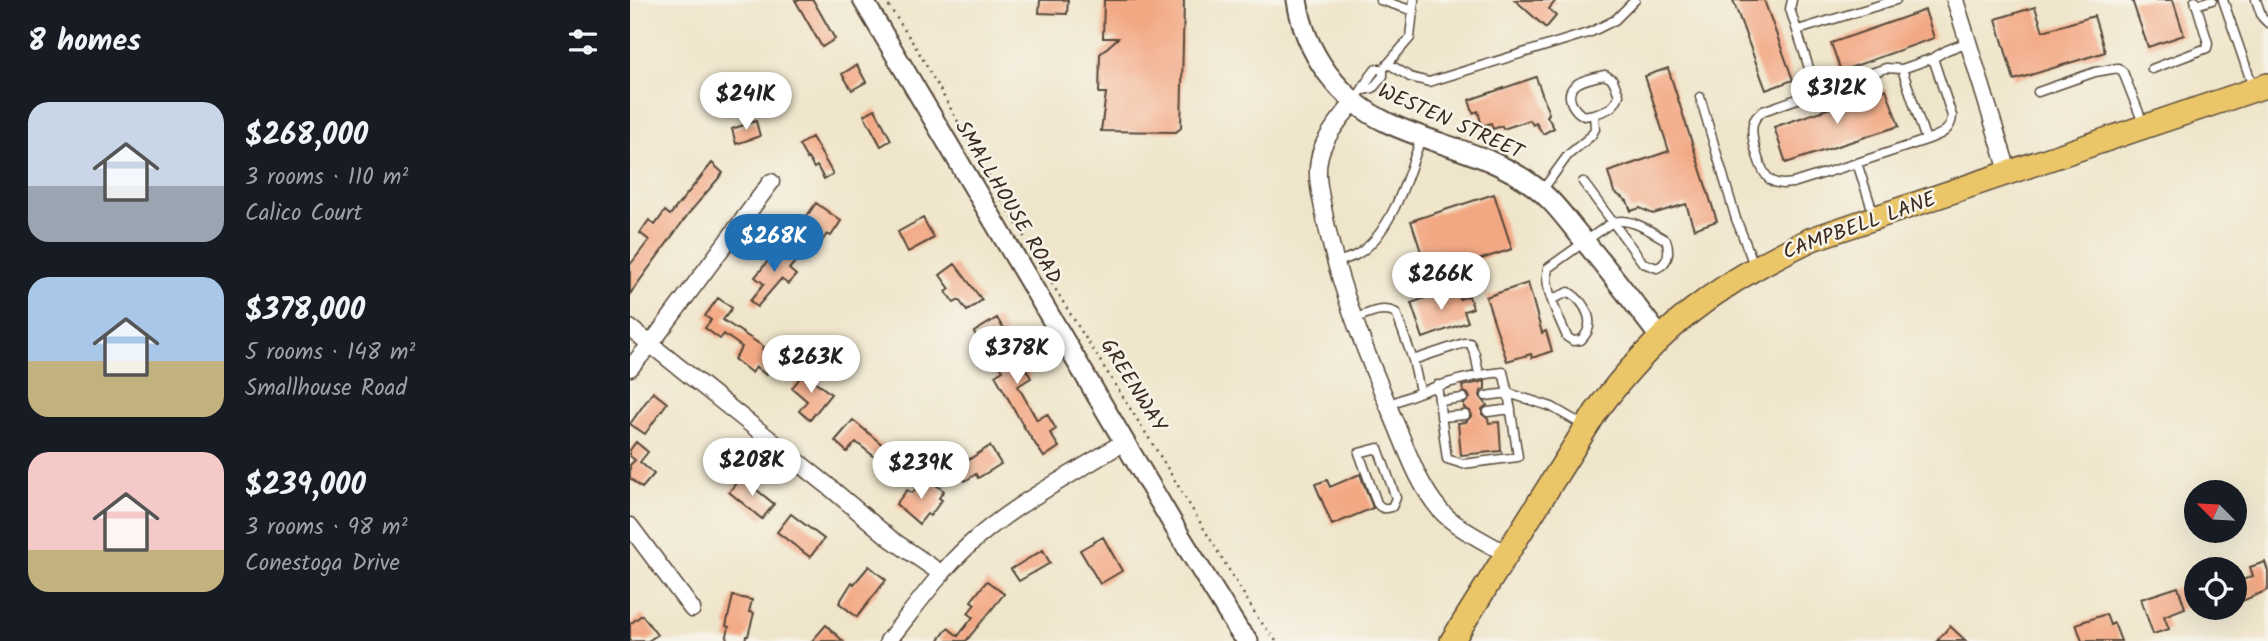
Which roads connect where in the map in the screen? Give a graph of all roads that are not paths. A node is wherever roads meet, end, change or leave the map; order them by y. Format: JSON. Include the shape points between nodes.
{"nodes":[{"id":1,"x":863,"y":0,"type":"edge"},
{"id":2,"x":1297,"y":0,"type":"edge"},
{"id":3,"x":1380,"y":0,"type":"edge"},
{"id":4,"x":1414,"y":0,"type":"edge"},
{"id":5,"x":1635,"y":0,"type":"edge"},
{"id":6,"x":1792,"y":0,"type":"edge"},
{"id":7,"x":1896,"y":0,"type":"edge"},
{"id":8,"x":1955,"y":0,"type":"edge"},
{"id":9,"x":2212,"y":0,"type":"edge"},
{"id":10,"x":2224,"y":0,"type":"edge"},
{"id":11,"x":2256,"y":0,"type":"edge"},
{"id":12,"x":2195,"y":3,"type":"edge"},
{"id":13,"x":1413,"y":11,"type":"junction"},
{"id":14,"x":2268,"y":23,"type":"edge"},
{"id":15,"x":1798,"y":30,"type":"junction"},
{"id":16,"x":1968,"y":43,"type":"junction"},
{"id":17,"x":1933,"y":58,"type":"junction"},
{"id":18,"x":1386,"y":66,"type":"junction"},
{"id":19,"x":1809,"y":68,"type":"dead end"},
{"id":20,"x":1902,"y":69,"type":"junction"},
{"id":21,"x":2152,"y":69,"type":"dead end"},
{"id":22,"x":2261,"y":87,"type":"edge"},
{"id":23,"x":2038,"y":92,"type":"dead end"},
{"id":24,"x":1358,"y":95,"type":"junction"},
{"id":25,"x":1700,"y":97,"type":"dead end"},
{"id":26,"x":1594,"y":114,"type":"junction"},
{"id":27,"x":2144,"y":126,"type":"junction"},
{"id":28,"x":1422,"y":136,"type":"junction"},
{"id":29,"x":1926,"y":140,"type":"junction"},
{"id":30,"x":1857,"y":163,"type":"junction"},
{"id":31,"x":2008,"y":171,"type":"junction"},
{"id":32,"x":771,"y":182,"type":"dead end"},
{"id":33,"x":1583,"y":182,"type":"dead end"},
{"id":34,"x":1541,"y":192,"type":"junction"},
{"id":35,"x":1874,"y":218,"type":"junction"},
{"id":36,"x":1612,"y":223,"type":"junction"},
{"id":37,"x":1586,"y":242,"type":"junction"},
{"id":38,"x":1336,"y":263,"type":"junction"},
{"id":39,"x":1755,"y":267,"type":"junction"},
{"id":40,"x":1552,"y":299,"type":"junction"},
{"id":41,"x":1354,"y":319,"type":"junction"},
{"id":42,"x":630,"y":328,"type":"edge"},
{"id":43,"x":1660,"y":337,"type":"junction"},
{"id":44,"x":650,"y":345,"type":"junction"},
{"id":45,"x":1413,"y":360,"type":"junction"},
{"id":46,"x":630,"y":368,"type":"edge"},
{"id":47,"x":1479,"y":374,"type":"junction"},
{"id":48,"x":1437,"y":385,"type":"junction"},
{"id":49,"x":1420,"y":391,"type":"junction"},
{"id":50,"x":1508,"y":393,"type":"junction"},
{"id":51,"x":1486,"y":396,"type":"dead end"},
{"id":52,"x":1463,"y":398,"type":"dead end"},
{"id":53,"x":1439,"y":401,"type":"junction"},
{"id":54,"x":1388,"y":405,"type":"junction"},
{"id":55,"x":1511,"y":409,"type":"junction"},
{"id":56,"x":1488,"y":412,"type":"dead end"},
{"id":57,"x":1465,"y":415,"type":"dead end"},
{"id":58,"x":1441,"y":417,"type":"junction"},
{"id":59,"x":1587,"y":427,"type":"junction"},
{"id":60,"x":1125,"y":441,"type":"junction"},
{"id":61,"x":1359,"y":453,"type":"joint"},
{"id":62,"x":630,"y":526,"type":"edge"},
{"id":63,"x":1506,"y":554,"type":"junction"},
{"id":64,"x":942,"y":575,"type":"junction"},
{"id":65,"x":692,"y":609,"type":"dead end"},
{"id":66,"x":888,"y":641,"type":"edge"},
{"id":67,"x":1248,"y":641,"type":"edge"},
{"id":68,"x":1452,"y":641,"type":"edge"}],
"edges":[{"from":1,"to":60,"type":"street","name":"SMALLHOUSE ROAD"},
{"from":2,"to":24,"type":"street","name":"WESTEN STREET","via":[[1301,22],[1328,75]]},
{"from":3,"to":13,"type":"lane"},
{"from":4,"to":13,"type":"lane"},
{"from":5,"to":18,"type":"lane","via":[[1615,20],[1591,32],[1429,82]]},
{"from":6,"to":15,"type":"lane","via":[[1790,9]]},
{"from":7,"to":15,"type":"lane"},
{"from":8,"to":16,"type":"street"},
{"from":9,"to":12,"type":"lane"},
{"from":10,"to":22,"type":"lane"},
{"from":11,"to":14,"type":"lane"},
{"from":12,"to":21,"type":"lane","via":[[2207,48]]},
{"from":13,"to":18,"type":"lane","via":[[1410,38]]},
{"from":15,"to":19,"type":"lane"},
{"from":16,"to":17,"type":"lane"},
{"from":16,"to":31,"type":"street"},
{"from":17,"to":20,"type":"lane"},
{"from":17,"to":29,"type":"lane","via":[[1952,116],[1949,129]]},
{"from":18,"to":24,"type":"lane","via":[[1373,88]]},
{"from":20,"to":29,"type":"lane"},
{"from":20,"to":30,"type":"lane","via":[[1886,68],[1756,117],[1752,136],[1765,176],[1773,182],[1782,184]]},
{"from":22,"to":27,"type":"main road","name":"CAMPBELL LANE"},
{"from":23,"to":27,"type":"lane","via":[[2118,68]]},
{"from":24,"to":28,"type":"street","name":"WESTEN STREET","via":[[1390,124]]},
{"from":24,"to":38,"type":"street","via":[[1319,159],[1319,188]]},
{"from":25,"to":39,"type":"lane","via":[[1735,219]]},
{"from":26,"to":26,"type":"lane","via":[[1579,113],[1570,94],[1581,81],[1605,75],[1613,80],[1619,95],[1610,110]]},
{"from":26,"to":34,"type":"lane","via":[[1591,136],[1568,155]]},
{"from":27,"to":31,"type":"main road","name":"CAMPBELL LANE"},
{"from":28,"to":34,"type":"street","name":"WESTEN STREET","via":[[1500,165]]},
{"from":28,"to":38,"type":"lane","via":[[1382,228],[1357,254]]},
{"from":29,"to":30,"type":"lane"},
{"from":30,"to":35,"type":"lane"},
{"from":31,"to":35,"type":"main road","name":"CAMPBELL LANE"},
{"from":32,"to":44,"type":"street"},
{"from":33,"to":36,"type":"lane"},
{"from":34,"to":37,"type":"street","name":"WESTEN STREET"},
{"from":35,"to":39,"type":"main road","name":"CAMPBELL LANE","via":[[1812,239]]},
{"from":36,"to":36,"type":"lane","via":[[1625,221],[1666,240],[1665,262],[1657,268],[1643,263]]},
{"from":36,"to":37,"type":"lane"},
{"from":37,"to":40,"type":"lane","via":[[1548,268]]},
{"from":37,"to":43,"type":"street","name":"WESTEN STREET"},
{"from":38,"to":41,"type":"street"},
{"from":39,"to":43,"type":"main road","name":"CAMPBELL LANE"},
{"from":40,"to":40,"type":"lane","via":[[1567,337],[1581,340],[1590,326],[1584,306],[1569,292]]},
{"from":41,"to":45,"type":"lane","via":[[1378,310],[1393,311]]},
{"from":41,"to":54,"type":"street"},
{"from":42,"to":44,"type":"street"},
{"from":43,"to":59,"type":"main road","name":"CAMPBELL LANE"},
{"from":44,"to":46,"type":"street"},
{"from":44,"to":64,"type":"street"},
{"from":45,"to":47,"type":"lane","via":[[1470,343]]},
{"from":45,"to":49,"type":"lane"},
{"from":47,"to":48,"type":"lane"},
{"from":47,"to":50,"type":"lane","via":[[1503,372]]},
{"from":48,"to":49,"type":"lane"},
{"from":48,"to":53,"type":"lane"},
{"from":49,"to":54,"type":"lane"},
{"from":50,"to":51,"type":"lane"},
{"from":50,"to":55,"type":"lane"},
{"from":50,"to":59,"type":"lane","via":[[1552,407]]},
{"from":52,"to":53,"type":"lane"},
{"from":53,"to":58,"type":"lane"},
{"from":54,"to":63,"type":"street","via":[[1429,496],[1456,524]]},
{"from":55,"to":56,"type":"lane"},
{"from":55,"to":58,"type":"lane","via":[[1518,457],[1463,464],[1447,459]]},
{"from":57,"to":58,"type":"lane"},
{"from":59,"to":63,"type":"main road","name":"CAMPBELL LANE"},
{"from":60,"to":64,"type":"street","via":[[991,527]]},
{"from":60,"to":67,"type":"street","name":"SMALLHOUSE ROAD","via":[[1207,582]]},
{"from":61,"to":61,"type":"lane","via":[[1377,503],[1392,507],[1396,498],[1378,448]]},
{"from":62,"to":65,"type":"street"},
{"from":63,"to":68,"type":"main road","name":"CAMPBELL LANE"},
{"from":64,"to":66,"type":"street"}]}
